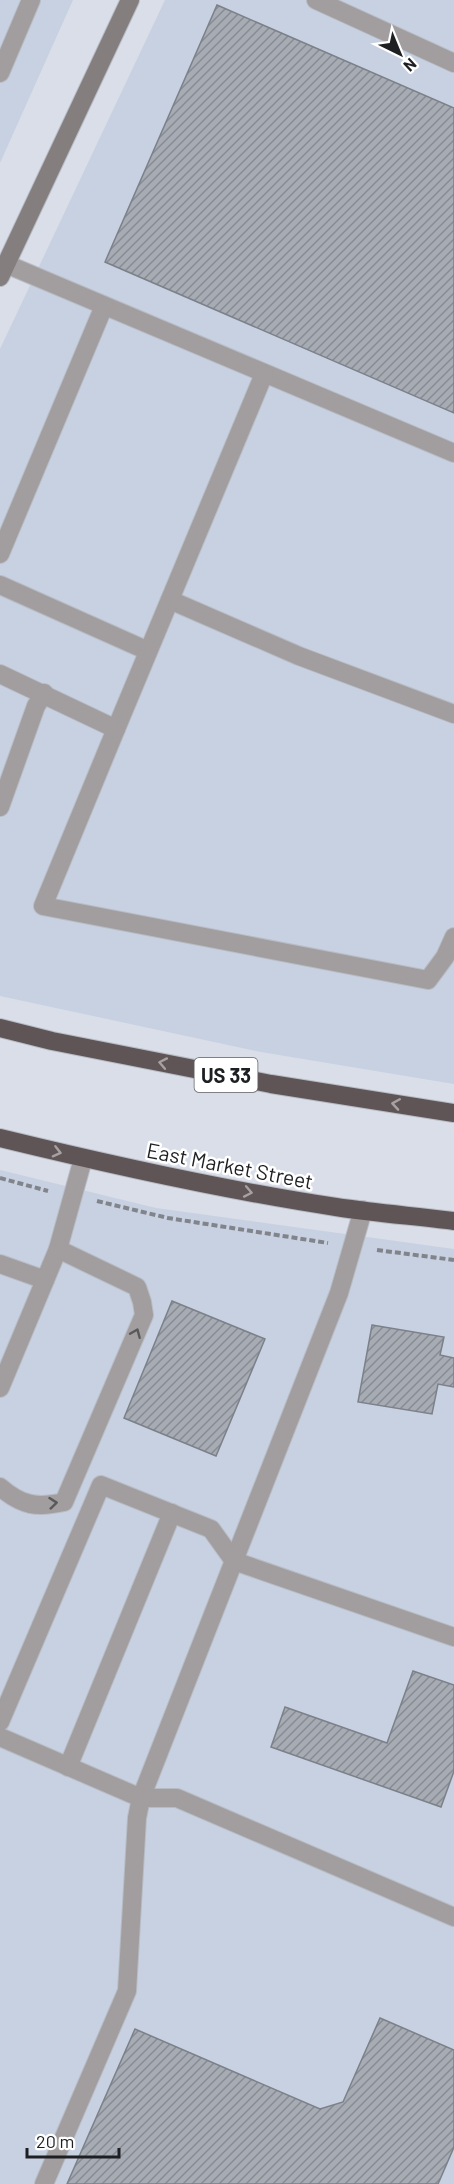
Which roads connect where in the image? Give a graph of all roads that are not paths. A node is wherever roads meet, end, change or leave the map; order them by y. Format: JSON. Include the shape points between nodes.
{"nodes":[{"id":1,"x":31,"y":0,"type":"edge"},
{"id":2,"x":130,"y":0,"type":"edge"},
{"id":3,"x":316,"y":0,"type":"edge"},
{"id":4,"x":454,"y":63,"type":"edge"},
{"id":5,"x":0,"y":73,"type":"edge"},
{"id":6,"x":3,"y":271,"type":"edge"},
{"id":7,"x":104,"y":306,"type":"junction"},
{"id":8,"x":264,"y":374,"type":"junction"},
{"id":9,"x":454,"y":453,"type":"edge"},
{"id":10,"x":0,"y":554,"type":"edge"},
{"id":11,"x":0,"y":585,"type":"edge"},
{"id":12,"x":170,"y":600,"type":"junction"},
{"id":13,"x":148,"y":651,"type":"junction"},
{"id":14,"x":0,"y":674,"type":"edge"},
{"id":15,"x":44,"y":693,"type":"junction"},
{"id":16,"x":454,"y":714,"type":"edge"},
{"id":17,"x":116,"y":729,"type":"junction"},
{"id":18,"x":4,"y":776,"type":"edge"},
{"id":19,"x":0,"y":807,"type":"edge"},
{"id":20,"x":454,"y":937,"type":"edge"},
{"id":21,"x":0,"y":1028,"type":"edge"},
{"id":22,"x":454,"y":1113,"type":"edge"},
{"id":23,"x":0,"y":1138,"type":"edge"},
{"id":24,"x":83,"y":1159,"type":"junction"},
{"id":25,"x":363,"y":1210,"type":"junction"},
{"id":26,"x":454,"y":1221,"type":"edge"},
{"id":27,"x":58,"y":1249,"type":"junction"},
{"id":28,"x":0,"y":1264,"type":"edge"},
{"id":29,"x":45,"y":1280,"type":"junction"},
{"id":30,"x":0,"y":1388,"type":"edge"},
{"id":31,"x":0,"y":1487,"type":"edge"},
{"id":32,"x":172,"y":1513,"type":"junction"},
{"id":33,"x":234,"y":1561,"type":"junction"},
{"id":34,"x":454,"y":1637,"type":"edge"},
{"id":35,"x":0,"y":1722,"type":"edge"},
{"id":36,"x":0,"y":1737,"type":"edge"},
{"id":37,"x":68,"y":1767,"type":"junction"},
{"id":38,"x":141,"y":1798,"type":"junction"},
{"id":39,"x":454,"y":1917,"type":"edge"},
{"id":40,"x":44,"y":2184,"type":"edge"}],
"edges":[{"from":1,"to":5,"type":"lane"},
{"from":2,"to":6,"type":"main road"},
{"from":3,"to":4,"type":"lane"},
{"from":6,"to":7,"type":"lane"},
{"from":7,"to":8,"type":"lane"},
{"from":7,"to":10,"type":"lane"},
{"from":8,"to":9,"type":"lane"},
{"from":8,"to":12,"type":"lane"},
{"from":11,"to":13,"type":"lane"},
{"from":12,"to":13,"type":"lane"},
{"from":12,"to":16,"type":"lane","via":[[298,656]]},
{"from":13,"to":17,"type":"lane"},
{"from":14,"to":15,"type":"lane"},
{"from":15,"to":17,"type":"lane"},
{"from":15,"to":18,"type":"lane"},
{"from":17,"to":20,"type":"lane","via":[[43,906],[428,980]]},
{"from":18,"to":19,"type":"lane"},
{"from":22,"to":21,"type":"highway","number":"US 33","one_way":true,"via":[[271,1084]]},
{"from":23,"to":24,"type":"highway","name":"East Market Street","one_way":true},
{"from":24,"to":25,"type":"highway","name":"East Market Street","one_way":true},
{"from":24,"to":27,"type":"lane"},
{"from":25,"to":26,"type":"highway","name":"East Market Street"},
{"from":25,"to":33,"type":"lane","via":[[339,1293]]},
{"from":27,"to":29,"type":"lane"},
{"from":31,"to":27,"type":"lane","one_way":true,"via":[[25,1504],[64,1502],[144,1315],[137,1287]]},
{"from":28,"to":29,"type":"lane"},
{"from":29,"to":30,"type":"lane"},
{"from":32,"to":33,"type":"lane","via":[[211,1529]]},
{"from":32,"to":35,"type":"lane","via":[[101,1485]]},
{"from":32,"to":37,"type":"lane"},
{"from":33,"to":34,"type":"lane"},
{"from":33,"to":38,"type":"lane"},
{"from":36,"to":37,"type":"lane"},
{"from":37,"to":38,"type":"lane"},
{"from":38,"to":39,"type":"lane","via":[[177,1798]]},
{"from":38,"to":40,"type":"lane","via":[[126,1991]]}]}
